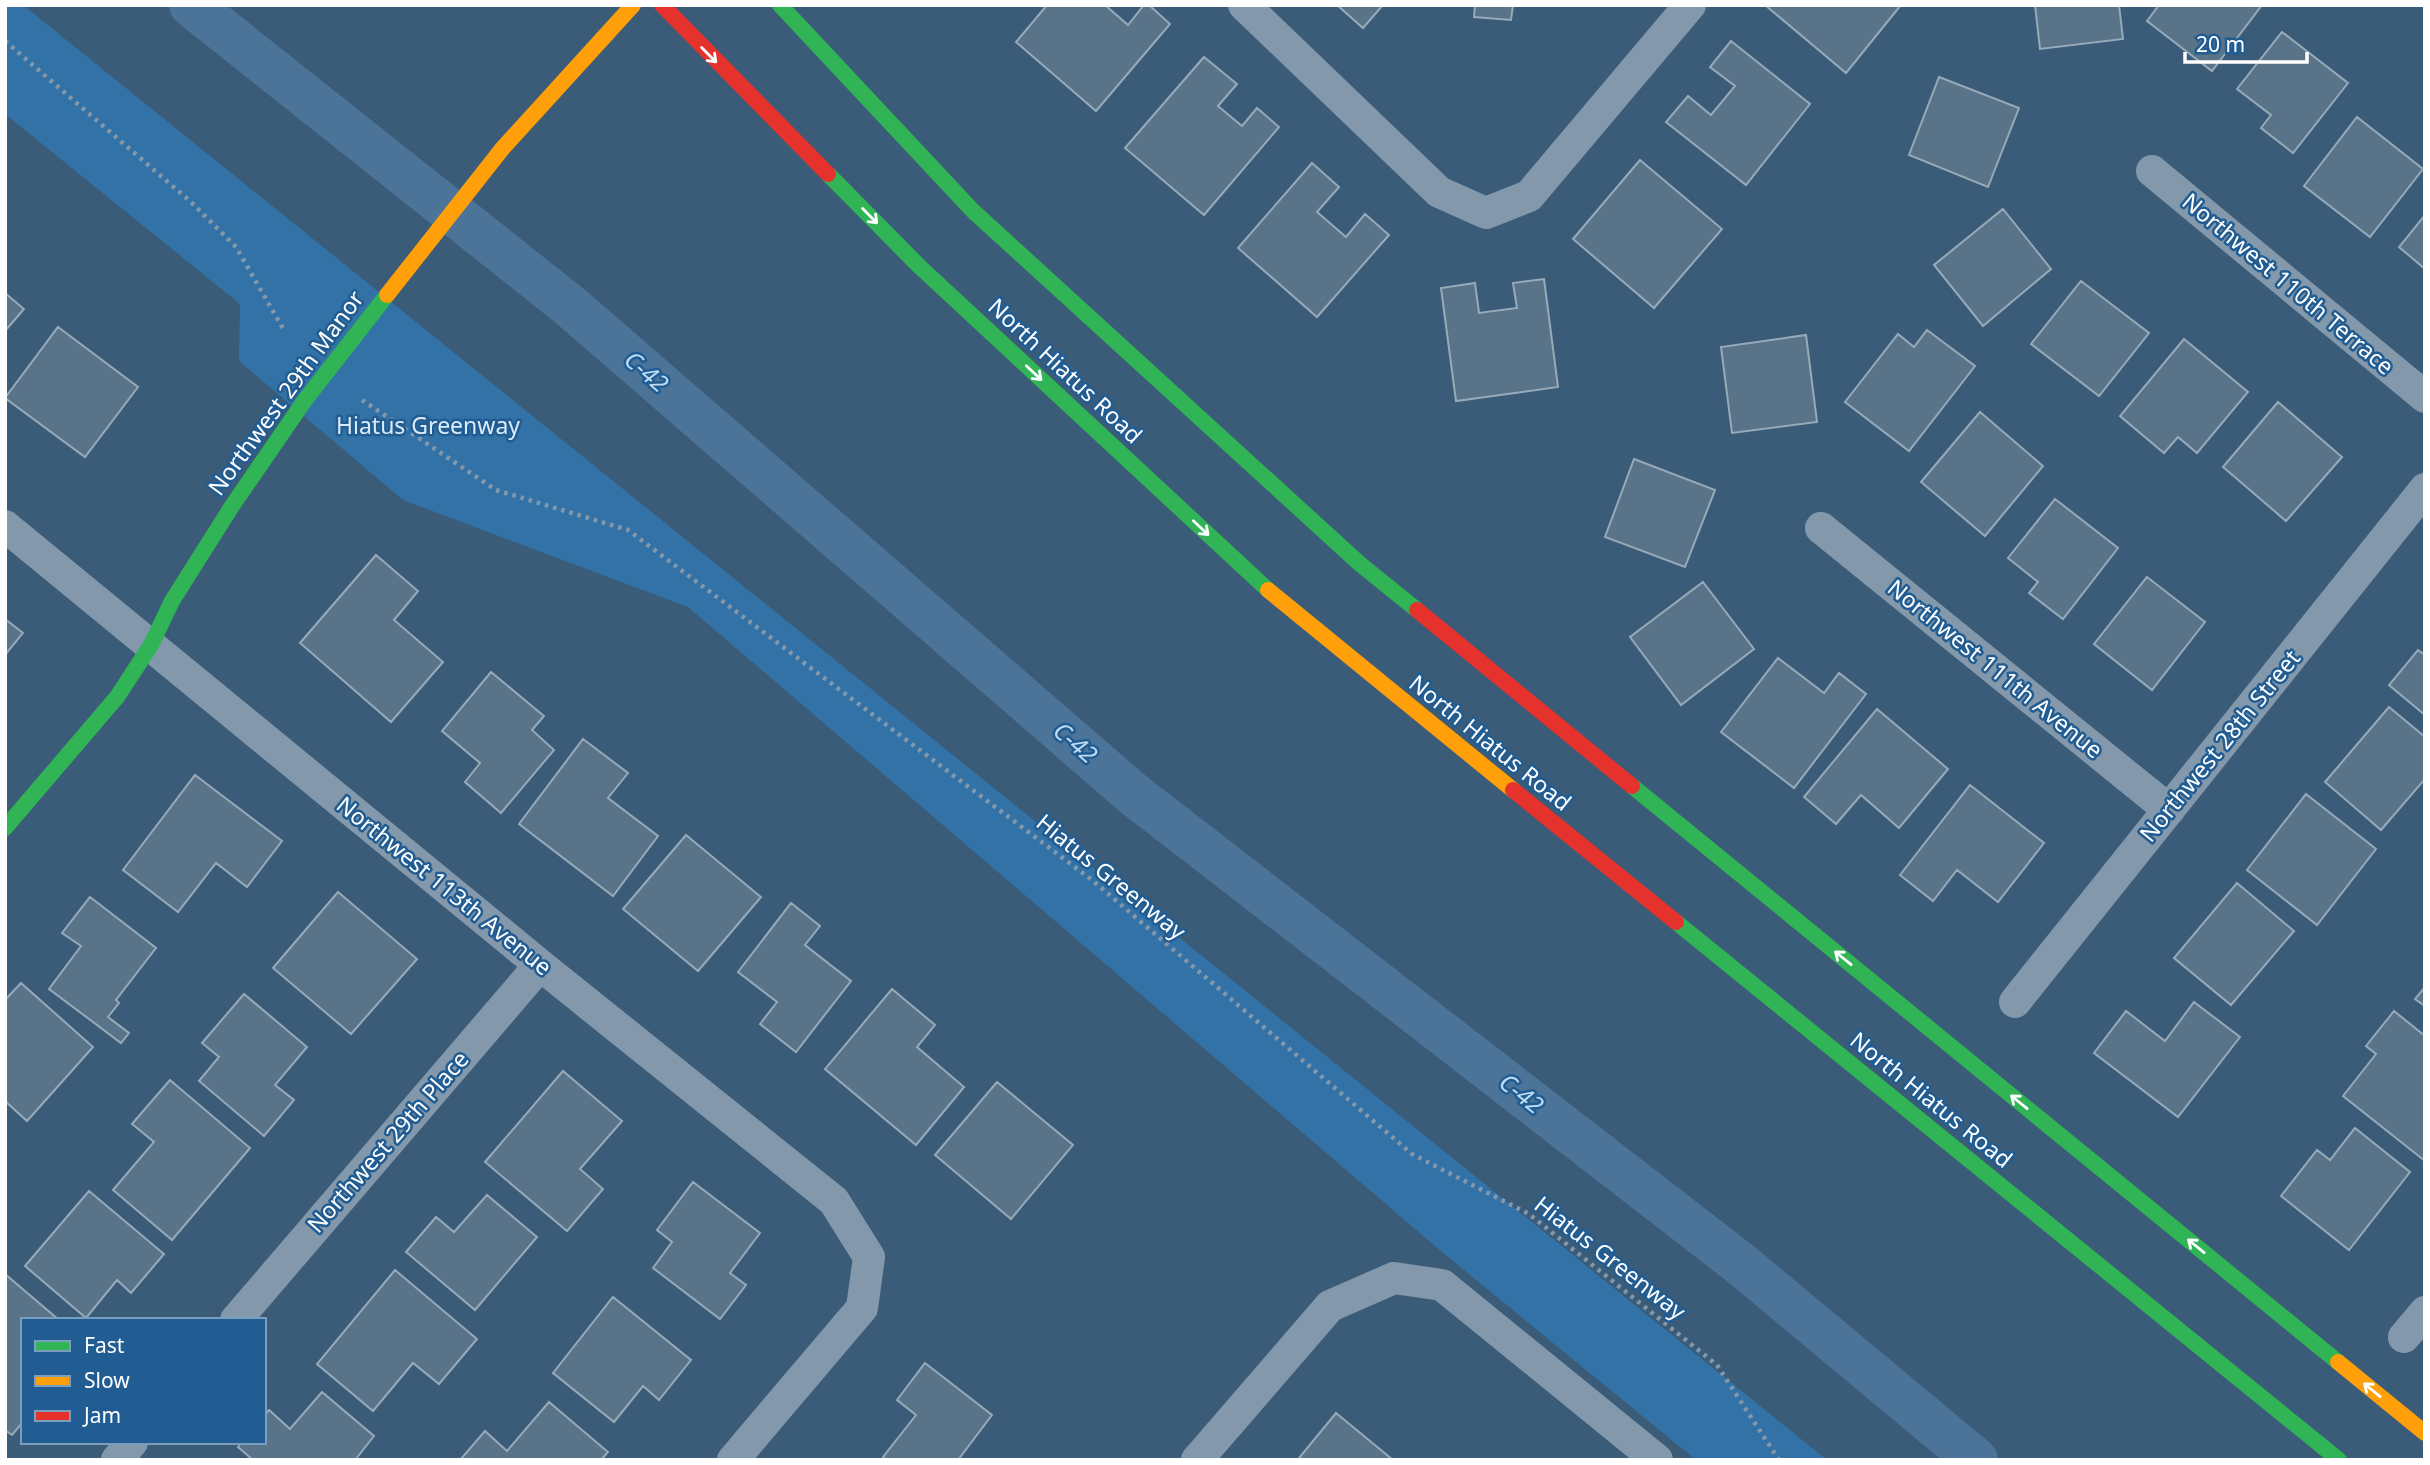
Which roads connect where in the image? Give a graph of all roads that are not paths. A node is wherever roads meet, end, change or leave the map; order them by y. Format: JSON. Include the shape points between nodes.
{"nodes":[{"id":1,"x":633,"y":5,"type":"edge"},
{"id":2,"x":662,"y":5,"type":"edge"},
{"id":3,"x":780,"y":5,"type":"edge"},
{"id":4,"x":1244,"y":5,"type":"edge"},
{"id":5,"x":1690,"y":5,"type":"edge"},
{"id":6,"x":2152,"y":171,"type":"dead end"},
{"id":7,"x":2425,"y":397,"type":"edge"},
{"id":8,"x":2425,"y":489,"type":"edge"},
{"id":9,"x":5,"y":526,"type":"edge"},
{"id":10,"x":1821,"y":528,"type":"dead end"},
{"id":11,"x":150,"y":645,"type":"junction"},
{"id":12,"x":2169,"y":810,"type":"junction"},
{"id":13,"x":5,"y":828,"type":"edge"},
{"id":14,"x":540,"y":965,"type":"junction"},
{"id":15,"x":2015,"y":1002,"type":"dead end"},
{"id":16,"x":2425,"y":1312,"type":"edge"},
{"id":17,"x":238,"y":1318,"type":"edge"},
{"id":18,"x":2404,"y":1337,"type":"dead end"},
{"id":19,"x":2425,"y":1433,"type":"edge"},
{"id":20,"x":130,"y":1444,"type":"edge"},
{"id":21,"x":117,"y":1460,"type":"edge"},
{"id":22,"x":733,"y":1460,"type":"edge"},
{"id":23,"x":1197,"y":1460,"type":"edge"},
{"id":24,"x":1657,"y":1460,"type":"edge"},
{"id":25,"x":2339,"y":1460,"type":"edge"}],
"edges":[{"from":1,"to":11,"type":"main road","name":"Northwest 29th Manor","via":[[502,149],[304,400],[172,601]]},
{"from":2,"to":25,"type":"main road","name":"North Hiatus Road","one_way":true,"via":[[920,267],[1280,601]]},
{"from":19,"to":3,"type":"main road","one_way":true,"via":[[1360,564],[973,211]]},
{"from":4,"to":5,"type":"street","via":[[1439,192],[1486,213],[1529,195]]},
{"from":6,"to":7,"type":"street","name":"Northwest 110th Terrace"},
{"from":8,"to":12,"type":"street","name":"Northwest 28th Street"},
{"from":9,"to":11,"type":"street","name":"Northwest 113th Avenue"},
{"from":10,"to":12,"type":"street","name":"Northwest 111th Avenue"},
{"from":11,"to":13,"type":"main road","name":"Northwest 29th Manor","via":[[117,697]]},
{"from":11,"to":14,"type":"street","name":"Northwest 113th Avenue"},
{"from":12,"to":15,"type":"street","name":"Northwest 28th Street"},
{"from":14,"to":17,"type":"street","name":"Northwest 29th Place"},
{"from":14,"to":22,"type":"street","name":"Northwest 113th Avenue","via":[[834,1201],[869,1257],[862,1308]]},
{"from":16,"to":18,"type":"street"},
{"from":20,"to":21,"type":"street"},
{"from":23,"to":24,"type":"street","via":[[1330,1306],[1394,1278],[1442,1285]]}]}
